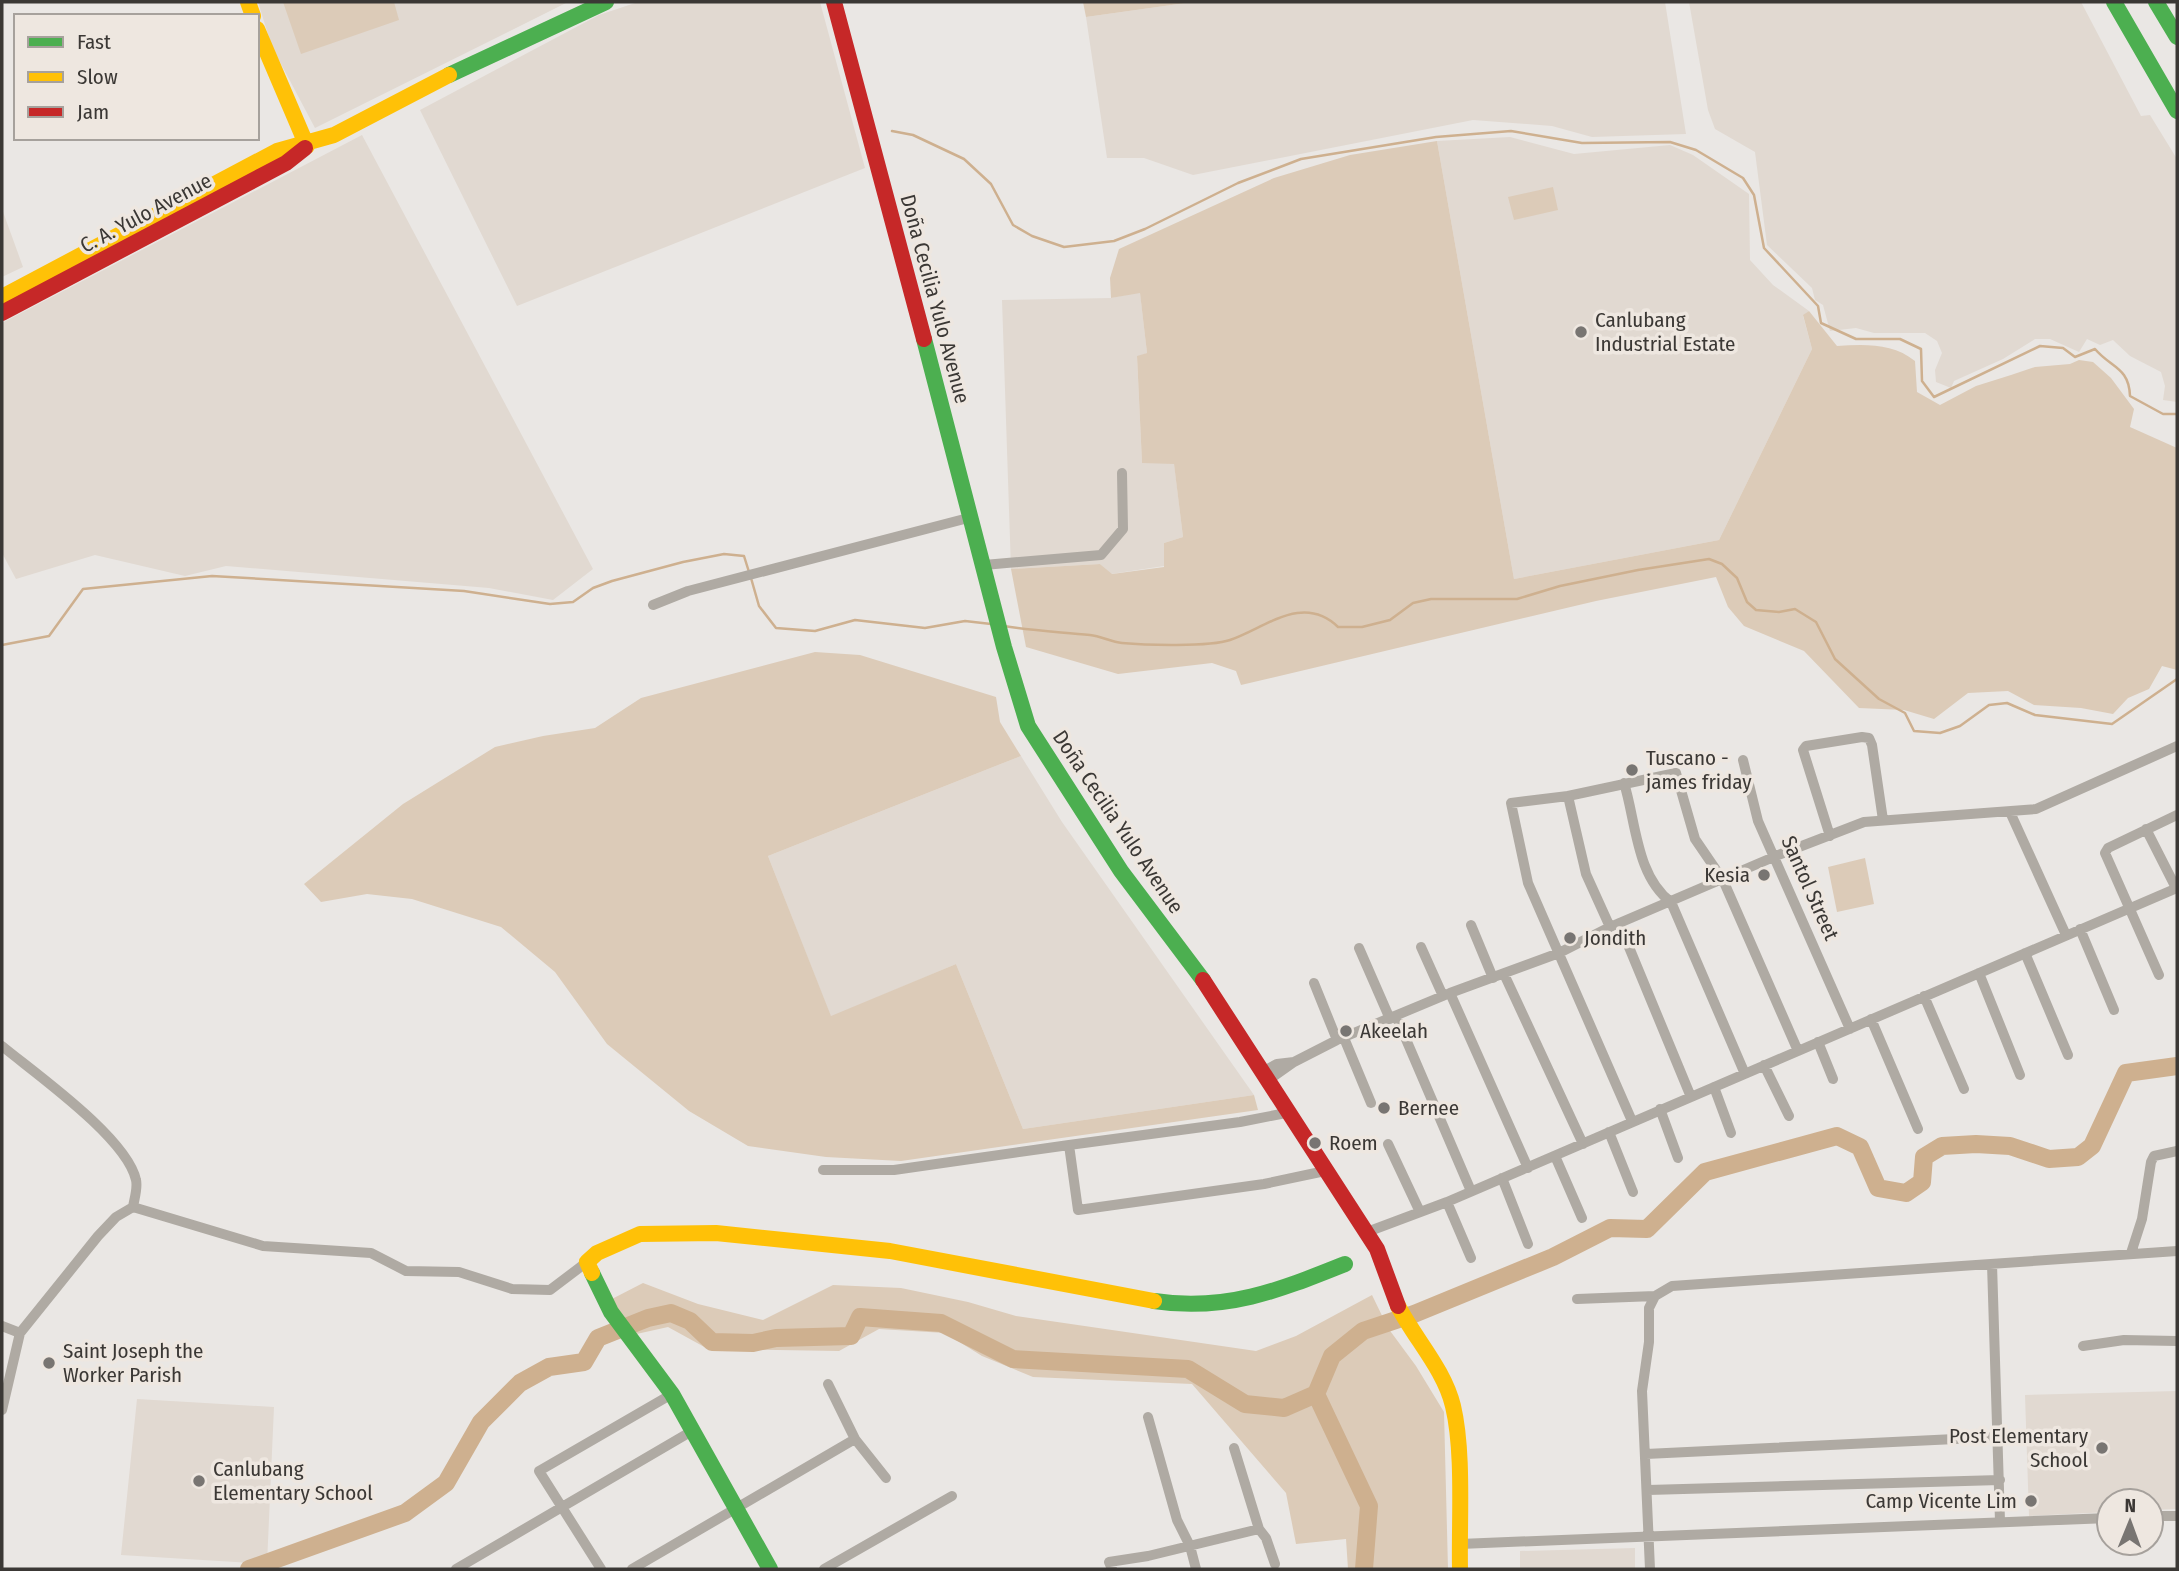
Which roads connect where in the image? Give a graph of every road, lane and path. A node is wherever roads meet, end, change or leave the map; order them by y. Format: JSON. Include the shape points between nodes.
{"nodes":[{"id":1,"x":606,"y":2,"type":"edge"},
{"id":2,"x":834,"y":2,"type":"edge"},
{"id":3,"x":2114,"y":2,"type":"edge"},
{"id":4,"x":2156,"y":2,"type":"edge"},
{"id":5,"x":259,"y":34,"type":"edge"},
{"id":6,"x":2177,"y":37,"type":"edge"},
{"id":7,"x":2177,"y":111,"type":"edge"},
{"id":8,"x":307,"y":146,"type":"junction"},
{"id":9,"x":2,"y":297,"type":"edge"},
{"id":10,"x":2,"y":313,"type":"edge"},
{"id":11,"x":1122,"y":473,"type":"dead end"},
{"id":12,"x":972,"y":517,"type":"junction"},
{"id":13,"x":984,"y":565,"type":"junction"},
{"id":14,"x":653,"y":605,"type":"dead end"},
{"id":15,"x":2177,"y":747,"type":"edge"},
{"id":16,"x":1743,"y":760,"type":"dead end"},
{"id":17,"x":1624,"y":783,"type":"junction"},
{"id":18,"x":1568,"y":796,"type":"junction"},
{"id":19,"x":2010,"y":812,"type":"junction"},
{"id":20,"x":2177,"y":815,"type":"edge"},
{"id":21,"x":1883,"y":820,"type":"junction"},
{"id":22,"x":2146,"y":829,"type":"junction"},
{"id":23,"x":1830,"y":836,"type":"junction"},
{"id":24,"x":1776,"y":856,"type":"junction"},
{"id":25,"x":1723,"y":880,"type":"junction"},
{"id":26,"x":2177,"y":888,"type":"edge"},
{"id":27,"x":1671,"y":902,"type":"junction"},
{"id":28,"x":2131,"y":907,"type":"junction"},
{"id":29,"x":1614,"y":925,"type":"junction"},
{"id":30,"x":1471,"y":926,"type":"dead end"},
{"id":31,"x":2080,"y":929,"type":"junction"},
{"id":32,"x":2066,"y":935,"type":"junction"},
{"id":33,"x":1421,"y":947,"type":"dead end"},
{"id":34,"x":1359,"y":948,"type":"dead end"},
{"id":35,"x":1559,"y":953,"type":"junction"},
{"id":36,"x":2025,"y":953,"type":"junction"},
{"id":37,"x":1979,"y":973,"type":"junction"},
{"id":38,"x":2159,"y":975,"type":"dead end"},
{"id":39,"x":1499,"y":976,"type":"junction"},
{"id":40,"x":1314,"y":983,"type":"dead end"},
{"id":41,"x":1447,"y":995,"type":"junction"},
{"id":42,"x":1924,"y":996,"type":"junction"},
{"id":43,"x":2114,"y":1010,"type":"dead end"},
{"id":44,"x":1393,"y":1017,"type":"junction"},
{"id":45,"x":1871,"y":1019,"type":"junction"},
{"id":46,"x":1850,"y":1029,"type":"junction"},
{"id":47,"x":1340,"y":1039,"type":"junction"},
{"id":48,"x":1818,"y":1042,"type":"junction"},
{"id":49,"x":2,"y":1046,"type":"edge"},
{"id":50,"x":1798,"y":1051,"type":"junction"},
{"id":51,"x":2068,"y":1055,"type":"dead end"},
{"id":52,"x":1764,"y":1065,"type":"junction"},
{"id":53,"x":1745,"y":1074,"type":"junction"},
{"id":54,"x":1267,"y":1075,"type":"junction"},
{"id":55,"x":2020,"y":1075,"type":"dead end"},
{"id":56,"x":1833,"y":1079,"type":"dead end"},
{"id":57,"x":1714,"y":1087,"type":"junction"},
{"id":58,"x":1964,"y":1089,"type":"dead end"},
{"id":59,"x":1691,"y":1097,"type":"junction"},
{"id":60,"x":1371,"y":1103,"type":"dead end"},
{"id":61,"x":1660,"y":1109,"type":"junction"},
{"id":62,"x":1291,"y":1112,"type":"junction"},
{"id":63,"x":1789,"y":1116,"type":"dead end"},
{"id":64,"x":1632,"y":1121,"type":"junction"},
{"id":65,"x":1918,"y":1129,"type":"dead end"},
{"id":66,"x":1609,"y":1132,"type":"junction"},
{"id":67,"x":1731,"y":1133,"type":"dead end"},
{"id":68,"x":1388,"y":1144,"type":"dead end"},
{"id":69,"x":1583,"y":1144,"type":"junction"},
{"id":70,"x":1069,"y":1145,"type":"junction"},
{"id":71,"x":2177,"y":1152,"type":"edge"},
{"id":72,"x":1555,"y":1156,"type":"junction"},
{"id":73,"x":1678,"y":1158,"type":"dead end"},
{"id":74,"x":1528,"y":1168,"type":"junction"},
{"id":75,"x":823,"y":1170,"type":"dead end"},
{"id":76,"x":1325,"y":1171,"type":"junction"},
{"id":77,"x":1502,"y":1178,"type":"junction"},
{"id":78,"x":1471,"y":1191,"type":"junction"},
{"id":79,"x":1633,"y":1192,"type":"dead end"},
{"id":80,"x":1447,"y":1202,"type":"junction"},
{"id":81,"x":132,"y":1207,"type":"junction"},
{"id":82,"x":1420,"y":1212,"type":"junction"},
{"id":83,"x":1582,"y":1218,"type":"dead end"},
{"id":84,"x":1367,"y":1232,"type":"junction"},
{"id":85,"x":1528,"y":1244,"type":"dead end"},
{"id":86,"x":2177,"y":1251,"type":"edge"},
{"id":87,"x":2131,"y":1253,"type":"junction"},
{"id":88,"x":1471,"y":1258,"type":"dead end"},
{"id":89,"x":587,"y":1262,"type":"junction"},
{"id":90,"x":1345,"y":1264,"type":"dead end"},
{"id":91,"x":1992,"y":1264,"type":"junction"},
{"id":92,"x":1655,"y":1297,"type":"junction"},
{"id":93,"x":1577,"y":1299,"type":"dead end"},
{"id":94,"x":2,"y":1326,"type":"edge"},
{"id":95,"x":20,"y":1333,"type":"junction"},
{"id":96,"x":2177,"y":1341,"type":"edge"},
{"id":97,"x":2083,"y":1346,"type":"dead end"},
{"id":98,"x":828,"y":1384,"type":"dead end"},
{"id":99,"x":672,"y":1394,"type":"junction"},
{"id":100,"x":2,"y":1400,"type":"edge"},
{"id":101,"x":2,"y":1410,"type":"edge"},
{"id":102,"x":1149,"y":1417,"type":"dead end"},
{"id":103,"x":692,"y":1431,"type":"junction"},
{"id":104,"x":1997,"y":1437,"type":"junction"},
{"id":105,"x":855,"y":1438,"type":"junction"},
{"id":106,"x":1234,"y":1448,"type":"dead end"},
{"id":107,"x":1646,"y":1454,"type":"junction"},
{"id":108,"x":886,"y":1478,"type":"dead end"},
{"id":109,"x":2000,"y":1480,"type":"junction"},
{"id":110,"x":1648,"y":1490,"type":"junction"},
{"id":111,"x":952,"y":1496,"type":"dead end"},
{"id":112,"x":562,"y":1507,"type":"junction"},
{"id":113,"x":735,"y":1510,"type":"junction"},
{"id":114,"x":2095,"y":1518,"type":"edge"},
{"id":115,"x":2000,"y":1521,"type":"junction"},
{"id":116,"x":1259,"y":1529,"type":"junction"},
{"id":117,"x":1650,"y":1535,"type":"junction"},
{"id":118,"x":1460,"y":1544,"type":"junction"},
{"id":119,"x":1190,"y":1546,"type":"junction"},
{"id":120,"x":1275,"y":1564,"type":"dead end"},
{"id":121,"x":456,"y":1569,"type":"edge"},
{"id":122,"x":601,"y":1569,"type":"edge"},
{"id":123,"x":632,"y":1569,"type":"edge"},
{"id":124,"x":770,"y":1569,"type":"edge"},
{"id":125,"x":824,"y":1569,"type":"edge"},
{"id":126,"x":1112,"y":1569,"type":"edge"},
{"id":127,"x":1196,"y":1569,"type":"edge"},
{"id":128,"x":1460,"y":1569,"type":"edge"},
{"id":129,"x":1650,"y":1569,"type":"edge"}],
"edges":[{"from":1,"to":8,"type":"main road","name":"C. A. Yulo Avenue","via":[[483,58],[344,133]]},
{"from":2,"to":12,"type":"main road","name":"Doña Cecilia Yulo Avenue"},
{"from":3,"to":7,"type":"main road"},
{"from":4,"to":6,"type":"main road"},
{"from":5,"to":8,"type":"main road"},
{"from":8,"to":9,"type":"main road","name":"C. A. Yulo Avenue","via":[[277,151]]},
{"from":8,"to":10,"type":"main road","name":"C. A. Yulo Avenue","via":[[286,163]]},
{"from":11,"to":13,"type":"street","via":[[1123,529],[1101,555]]},
{"from":12,"to":13,"type":"main road","name":"Doña Cecilia Yulo Avenue"},
{"from":12,"to":14,"type":"street","via":[[688,591]]},
{"from":13,"to":54,"type":"main road","name":"Doña Cecilia Yulo Avenue","via":[[1028,726],[1074,802]]},
{"from":15,"to":19,"type":"street","via":[[2036,809]]},
{"from":16,"to":24,"type":"street","name":"Santol Street","via":[[1758,821]]},
{"from":17,"to":18,"type":"street"},
{"from":17,"to":25,"type":"street","via":[[1676,773],[1695,839]]},
{"from":17,"to":27,"type":"street","via":[[1640,848],[1658,892]]},
{"from":18,"to":29,"type":"street","via":[[1586,874]]},
{"from":18,"to":35,"type":"street","via":[[1511,803],[1528,883]]},
{"from":19,"to":21,"type":"street"},
{"from":19,"to":32,"type":"street"},
{"from":20,"to":22,"type":"street"},
{"from":21,"to":23,"type":"street","via":[[1864,821]]},
{"from":21,"to":23,"type":"street","via":[[1868,738],[1806,746],[1803,750]]},
{"from":22,"to":26,"type":"street"},
{"from":22,"to":28,"type":"street","via":[[2105,853]]},
{"from":23,"to":24,"type":"street"},
{"from":24,"to":25,"type":"street"},
{"from":24,"to":46,"type":"street","name":"Santol Street"},
{"from":25,"to":27,"type":"street"},
{"from":25,"to":50,"type":"street"},
{"from":26,"to":28,"type":"street"},
{"from":27,"to":29,"type":"street"},
{"from":27,"to":53,"type":"street"},
{"from":28,"to":31,"type":"street"},
{"from":28,"to":38,"type":"street"},
{"from":29,"to":35,"type":"street"},
{"from":29,"to":59,"type":"street"},
{"from":30,"to":39,"type":"street"},
{"from":31,"to":32,"type":"street"},
{"from":31,"to":43,"type":"street"},
{"from":32,"to":36,"type":"street"},
{"from":33,"to":41,"type":"street"},
{"from":34,"to":44,"type":"street"},
{"from":35,"to":39,"type":"street"},
{"from":35,"to":64,"type":"street"},
{"from":36,"to":37,"type":"street"},
{"from":36,"to":51,"type":"street"},
{"from":37,"to":42,"type":"street"},
{"from":37,"to":55,"type":"street"},
{"from":39,"to":41,"type":"street"},
{"from":39,"to":69,"type":"street"},
{"from":40,"to":47,"type":"street"},
{"from":41,"to":44,"type":"street"},
{"from":41,"to":74,"type":"street"},
{"from":42,"to":45,"type":"street"},
{"from":42,"to":58,"type":"street"},
{"from":44,"to":47,"type":"street"},
{"from":44,"to":78,"type":"street"},
{"from":45,"to":46,"type":"street"},
{"from":45,"to":65,"type":"street"},
{"from":46,"to":48,"type":"street"},
{"from":47,"to":54,"type":"street","via":[[1294,1062],[1277,1063]]},
{"from":47,"to":60,"type":"street"},
{"from":48,"to":50,"type":"street"},
{"from":48,"to":56,"type":"street"},
{"from":49,"to":81,"type":"street","via":[[120,1149],[136,1181]]},
{"from":50,"to":52,"type":"street"},
{"from":52,"to":53,"type":"street"},
{"from":52,"to":63,"type":"street"},
{"from":53,"to":57,"type":"street"},
{"from":54,"to":62,"type":"main road","name":"Doña Cecilia Yulo Avenue"},
{"from":57,"to":59,"type":"street"},
{"from":57,"to":67,"type":"street"},
{"from":59,"to":61,"type":"street"},
{"from":61,"to":64,"type":"street"},
{"from":61,"to":73,"type":"street"},
{"from":62,"to":70,"type":"street"},
{"from":62,"to":76,"type":"main road","name":"Doña Cecilia Yulo Avenue"},
{"from":64,"to":66,"type":"street"},
{"from":66,"to":69,"type":"street"},
{"from":66,"to":79,"type":"street"},
{"from":68,"to":82,"type":"street"},
{"from":69,"to":72,"type":"street"},
{"from":70,"to":75,"type":"street","via":[[894,1170]]},
{"from":70,"to":76,"type":"street","via":[[1078,1210]]},
{"from":71,"to":87,"type":"street","via":[[2154,1156],[2151,1162]]},
{"from":72,"to":74,"type":"street"},
{"from":72,"to":83,"type":"street"},
{"from":74,"to":77,"type":"street"},
{"from":76,"to":84,"type":"main road","name":"Doña Cecilia Yulo Avenue"},
{"from":77,"to":78,"type":"street"},
{"from":77,"to":85,"type":"street"},
{"from":78,"to":80,"type":"street"},
{"from":80,"to":82,"type":"street"},
{"from":80,"to":88,"type":"street"},
{"from":81,"to":89,"type":"street","via":[[263,1246],[372,1253],[405,1271],[459,1272],[512,1289],[550,1290]]},
{"from":81,"to":95,"type":"street","via":[[98,1236]]},
{"from":82,"to":84,"type":"street"},
{"from":84,"to":118,"type":"main road","name":"Doña Cecilia Yulo Avenue","via":[[1399,1308],[1442,1378],[1455,1416]]},
{"from":86,"to":87,"type":"street"},
{"from":87,"to":91,"type":"street"},
{"from":89,"to":90,"type":"main road","via":[[640,1234],[716,1233],[890,1251],[1098,1293],[1211,1305],[1274,1293]]},
{"from":89,"to":99,"type":"main road","via":[[626,1336]]},
{"from":91,"to":92,"type":"street","via":[[1672,1286]]},
{"from":91,"to":104,"type":"street"},
{"from":92,"to":93,"type":"street"},
{"from":92,"to":107,"type":"street","via":[[1649,1308],[1642,1391]]},
{"from":94,"to":95,"type":"street"},
{"from":95,"to":100,"type":"street"},
{"from":96,"to":97,"type":"street","via":[[2124,1340]]},
{"from":98,"to":105,"type":"street"},
{"from":99,"to":103,"type":"main road"},
{"from":99,"to":112,"type":"street","via":[[539,1471]]},
{"from":100,"to":101,"type":"street"},
{"from":102,"to":119,"type":"street","via":[[1177,1520]]},
{"from":103,"to":112,"type":"street"},
{"from":103,"to":113,"type":"main road"},
{"from":104,"to":107,"type":"street"},
{"from":104,"to":109,"type":"street"},
{"from":105,"to":108,"type":"street"},
{"from":105,"to":113,"type":"street"},
{"from":106,"to":116,"type":"street"},
{"from":107,"to":110,"type":"street"},
{"from":109,"to":110,"type":"street"},
{"from":109,"to":115,"type":"street"},
{"from":110,"to":117,"type":"street"},
{"from":111,"to":125,"type":"street"},
{"from":112,"to":121,"type":"street"},
{"from":112,"to":122,"type":"street"},
{"from":113,"to":123,"type":"street"},
{"from":113,"to":124,"type":"main road"},
{"from":114,"to":115,"type":"street"},
{"from":115,"to":117,"type":"street"},
{"from":116,"to":119,"type":"street"},
{"from":116,"to":120,"type":"street"},
{"from":117,"to":118,"type":"street"},
{"from":117,"to":129,"type":"street"},
{"from":118,"to":128,"type":"main road","name":"Doña Cecilia Yulo Avenue"},
{"from":119,"to":126,"type":"street","via":[[1109,1562]]},
{"from":119,"to":127,"type":"street"}]}
